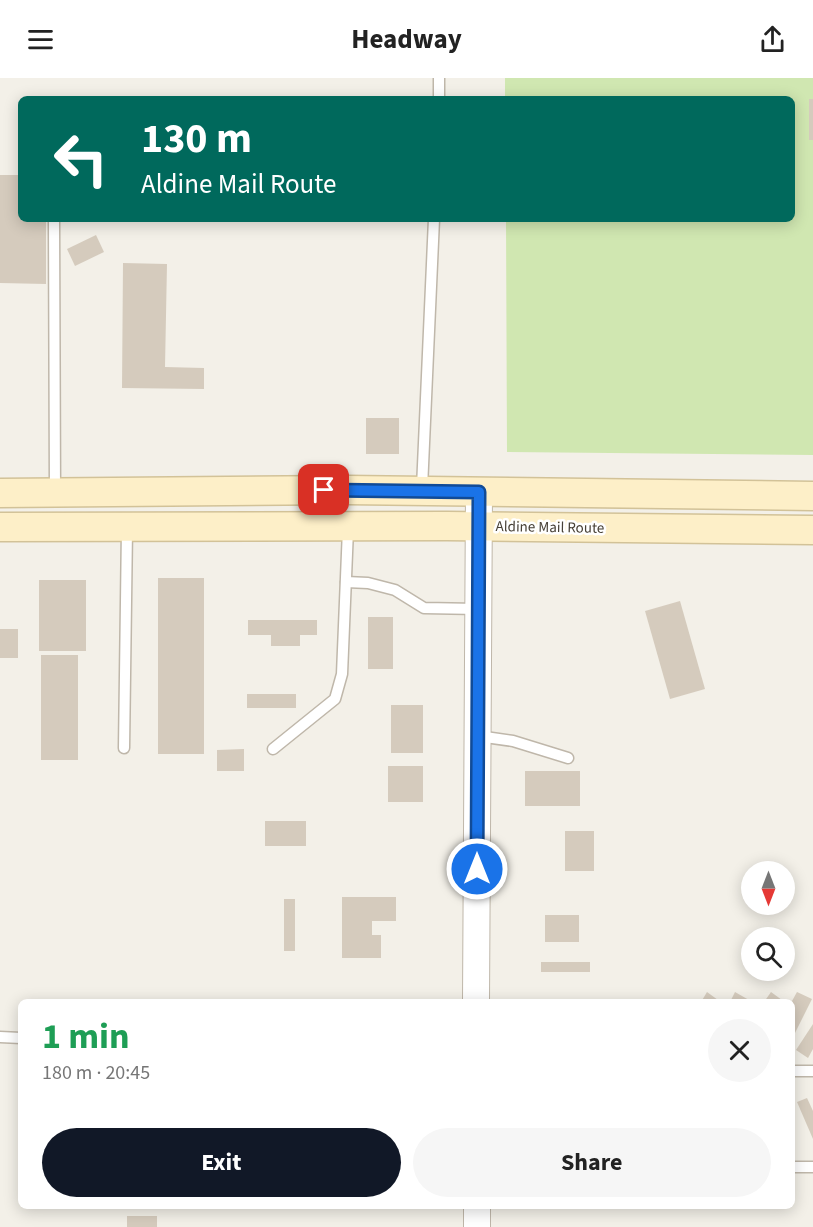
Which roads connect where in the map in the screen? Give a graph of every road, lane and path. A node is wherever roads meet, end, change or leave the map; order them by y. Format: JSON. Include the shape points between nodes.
{"nodes":[{"id":1,"x":440,"y":78,"type":"edge"},
{"id":2,"x":439,"y":96,"type":"edge"},
{"id":3,"x":54,"y":222,"type":"edge"},
{"id":4,"x":434,"y":222,"type":"edge"},
{"id":5,"x":422,"y":491,"type":"junction"},
{"id":6,"x":124,"y":492,"type":"junction"},
{"id":7,"x":479,"y":492,"type":"junction"},
{"id":8,"x":0,"y":493,"type":"edge"},
{"id":9,"x":55,"y":493,"type":"junction"},
{"id":10,"x":813,"y":496,"type":"edge"},
{"id":11,"x":127,"y":525,"type":"junction"},
{"id":12,"x":348,"y":525,"type":"junction"},
{"id":13,"x":0,"y":526,"type":"edge"},
{"id":14,"x":479,"y":527,"type":"junction"},
{"id":15,"x":813,"y":530,"type":"edge"},
{"id":16,"x":346,"y":582,"type":"junction"},
{"id":17,"x":478,"y":609,"type":"junction"},
{"id":18,"x":478,"y":736,"type":"junction"},
{"id":19,"x":124,"y":748,"type":"dead end"},
{"id":20,"x":273,"y":749,"type":"dead end"},
{"id":21,"x":568,"y":758,"type":"dead end"},
{"id":22,"x":476,"y":999,"type":"edge"},
{"id":23,"x":0,"y":1037,"type":"edge"},
{"id":24,"x":18,"y":1038,"type":"edge"},
{"id":25,"x":795,"y":1071,"type":"edge"},
{"id":26,"x":813,"y":1071,"type":"edge"},
{"id":27,"x":795,"y":1167,"type":"edge"},
{"id":28,"x":813,"y":1167,"type":"edge"},
{"id":29,"x":477,"y":1209,"type":"edge"},
{"id":30,"x":477,"y":1227,"type":"edge"}],
"edges":[{"from":1,"to":2,"type":"lane"},
{"from":3,"to":9,"type":"lane"},
{"from":4,"to":5,"type":"lane"},
{"from":5,"to":6,"type":"main road"},
{"from":5,"to":7,"type":"main road"},
{"from":6,"to":9,"type":"main road"},
{"from":6,"to":11,"type":"main road"},
{"from":7,"to":10,"type":"main road"},
{"from":7,"to":14,"type":"street"},
{"from":8,"to":9,"type":"main road"},
{"from":11,"to":12,"type":"main road","name":"Aldine Mail Route"},
{"from":11,"to":13,"type":"main road","name":"Aldine Mail Route"},
{"from":11,"to":19,"type":"lane"},
{"from":12,"to":14,"type":"main road","name":"Aldine Mail Route"},
{"from":12,"to":16,"type":"lane"},
{"from":14,"to":15,"type":"main road","name":"Aldine Mail Route"},
{"from":14,"to":17,"type":"street"},
{"from":16,"to":17,"type":"lane","via":[[395,590],[424,608]]},
{"from":16,"to":20,"type":"lane","via":[[342,674],[335,699]]},
{"from":17,"to":18,"type":"street"},
{"from":18,"to":21,"type":"lane","via":[[513,741]]},
{"from":18,"to":22,"type":"street"},
{"from":23,"to":24,"type":"lane"},
{"from":25,"to":26,"type":"lane"},
{"from":27,"to":28,"type":"lane"},
{"from":29,"to":30,"type":"street"}]}
